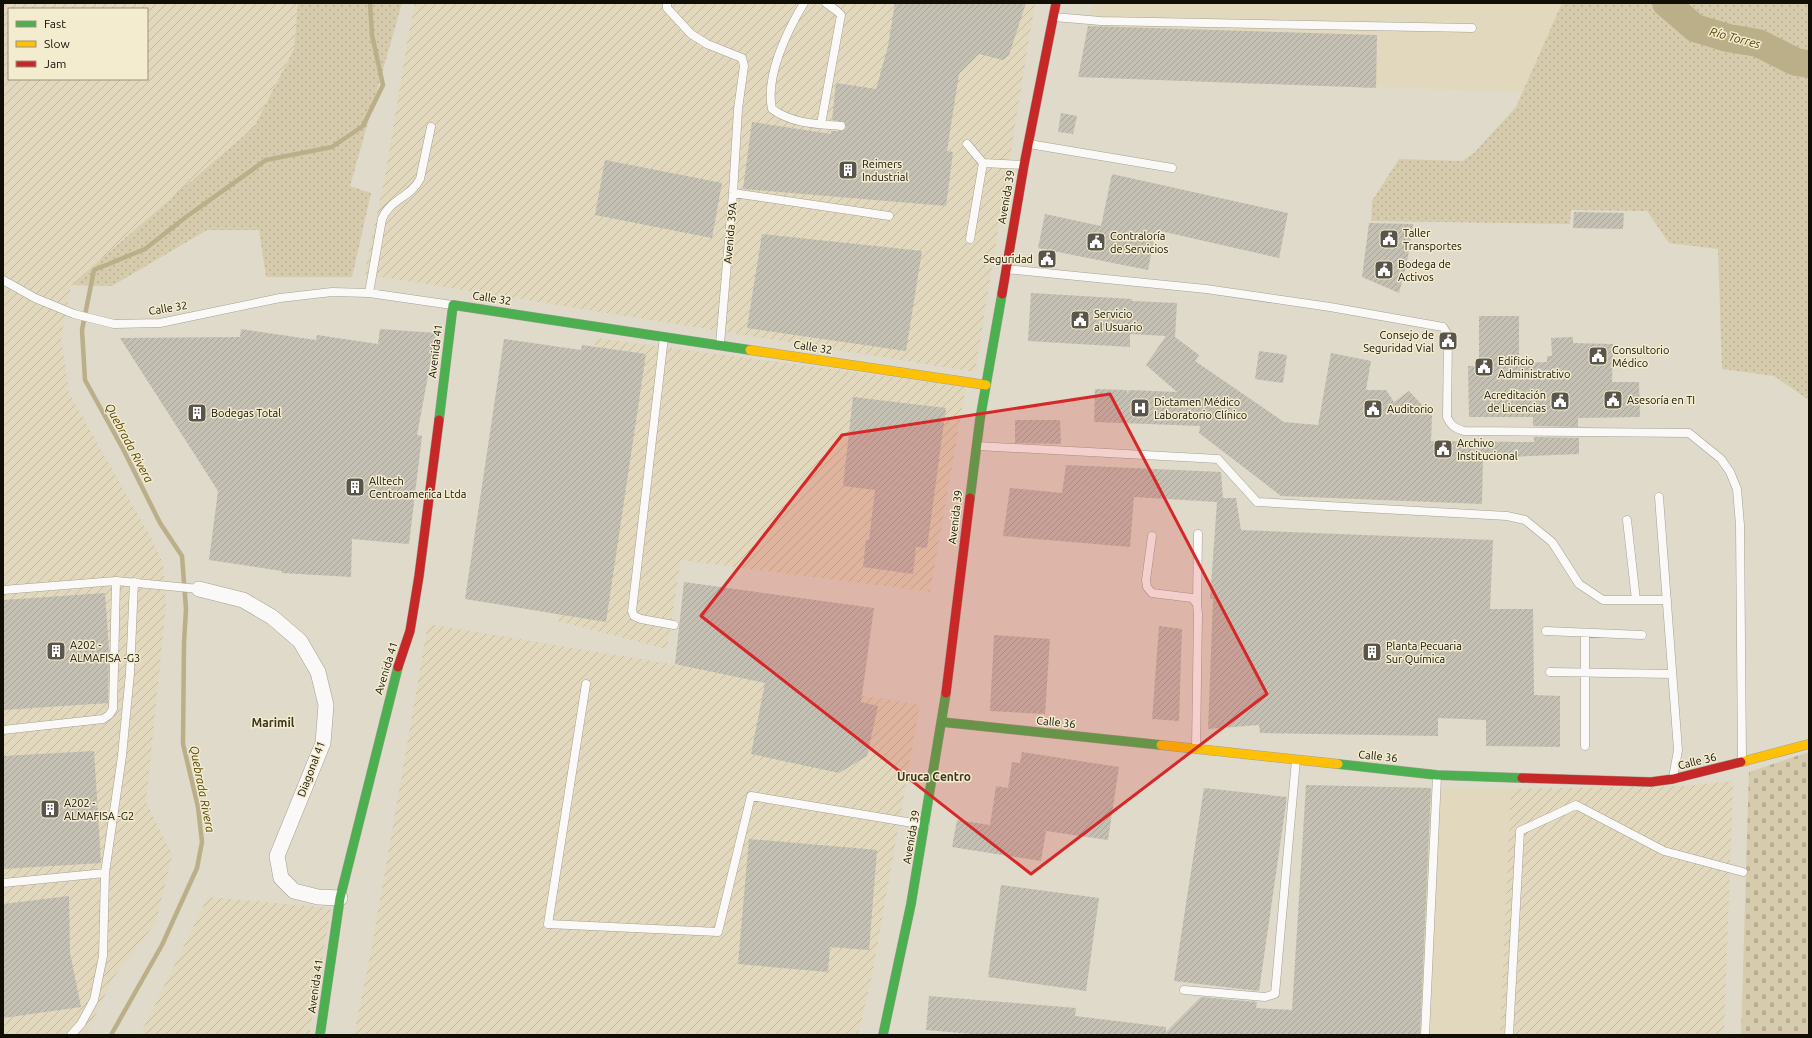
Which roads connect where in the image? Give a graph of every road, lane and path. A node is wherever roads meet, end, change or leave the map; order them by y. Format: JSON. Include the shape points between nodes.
{"nodes":[{"id":1,"x":667,"y":3,"type":"edge"},
{"id":2,"x":804,"y":3,"type":"edge"},
{"id":3,"x":826,"y":3,"type":"edge"},
{"id":4,"x":1056,"y":3,"type":"edge"},
{"id":5,"x":1053,"y":17,"type":"junction"},
{"id":6,"x":1472,"y":28,"type":"dead end"},
{"id":7,"x":821,"y":124,"type":"junction"},
{"id":8,"x":841,"y":126,"type":"dead end"},
{"id":9,"x":431,"y":127,"type":"dead end"},
{"id":10,"x":966,"y":144,"type":"dead end"},
{"id":11,"x":1028,"y":144,"type":"junction"},
{"id":12,"x":983,"y":163,"type":"junction"},
{"id":13,"x":1024,"y":165,"type":"junction"},
{"id":14,"x":1172,"y":168,"type":"dead end"},
{"id":15,"x":733,"y":193,"type":"junction"},
{"id":16,"x":889,"y":216,"type":"dead end"},
{"id":17,"x":970,"y":240,"type":"dead end"},
{"id":18,"x":1006,"y":269,"type":"junction"},
{"id":19,"x":3,"y":280,"type":"edge"},
{"id":20,"x":369,"y":293,"type":"junction"},
{"id":21,"x":453,"y":305,"type":"junction"},
{"id":22,"x":664,"y":337,"type":"junction"},
{"id":23,"x":720,"y":345,"type":"junction"},
{"id":24,"x":986,"y":385,"type":"junction"},
{"id":25,"x":976,"y":446,"type":"junction"},
{"id":26,"x":1659,"y":497,"type":"dead end"},
{"id":27,"x":1627,"y":520,"type":"dead end"},
{"id":28,"x":1198,"y":534,"type":"dead end"},
{"id":29,"x":1152,"y":536,"type":"dead end"},
{"id":30,"x":116,"y":581,"type":"junction"},
{"id":31,"x":134,"y":582,"type":"junction"},
{"id":32,"x":199,"y":589,"type":"joint"},
{"id":33,"x":3,"y":590,"type":"edge"},
{"id":34,"x":1636,"y":600,"type":"junction"},
{"id":35,"x":1667,"y":600,"type":"junction"},
{"id":36,"x":1197,"y":604,"type":"junction"},
{"id":37,"x":674,"y":625,"type":"dead end"},
{"id":38,"x":1546,"y":631,"type":"dead end"},
{"id":39,"x":1585,"y":633,"type":"junction"},
{"id":40,"x":1642,"y":635,"type":"dead end"},
{"id":41,"x":1550,"y":672,"type":"dead end"},
{"id":42,"x":1585,"y":672,"type":"junction"},
{"id":43,"x":1672,"y":674,"type":"junction"},
{"id":44,"x":586,"y":684,"type":"dead end"},
{"id":45,"x":942,"y":722,"type":"junction"},
{"id":46,"x":3,"y":730,"type":"edge"},
{"id":47,"x":1809,"y":744,"type":"edge"},
{"id":48,"x":1586,"y":746,"type":"dead end"},
{"id":49,"x":1196,"y":749,"type":"junction"},
{"id":50,"x":1296,"y":760,"type":"junction"},
{"id":51,"x":1742,"y":762,"type":"junction"},
{"id":52,"x":1437,"y":775,"type":"junction"},
{"id":53,"x":1673,"y":779,"type":"junction"},
{"id":54,"x":926,"y":825,"type":"junction"},
{"id":55,"x":1743,"y":872,"type":"dead end"},
{"id":56,"x":105,"y":873,"type":"junction"},
{"id":57,"x":3,"y":883,"type":"edge"},
{"id":58,"x":340,"y":898,"type":"junction"},
{"id":59,"x":1184,"y":990,"type":"dead end"},
{"id":60,"x":71,"y":1035,"type":"edge"},
{"id":61,"x":320,"y":1035,"type":"edge"},
{"id":62,"x":884,"y":1035,"type":"edge"},
{"id":63,"x":1425,"y":1035,"type":"edge"},
{"id":64,"x":1509,"y":1035,"type":"edge"}],
"edges":[{"from":1,"to":15,"type":"lane","name":"Avenida 39A","via":[[667,8],[691,34],[707,44],[742,58],[744,66],[738,109]]},
{"from":2,"to":7,"type":"lane","via":[[791,24],[781,48],[770,100],[772,109],[782,116],[802,123]]},
{"from":3,"to":7,"type":"lane","via":[[841,15]]},
{"from":4,"to":5,"type":"street","name":"Avenida 39"},
{"from":5,"to":6,"type":"lane","via":[[1101,21]]},
{"from":5,"to":11,"type":"street","name":"Avenida 39"},
{"from":7,"to":8,"type":"lane"},
{"from":9,"to":20,"type":"lane","via":[[416,187],[385,211]]},
{"from":10,"to":12,"type":"lane"},
{"from":11,"to":13,"type":"street","name":"Avenida 39"},
{"from":11,"to":14,"type":"lane"},
{"from":12,"to":13,"type":"lane"},
{"from":12,"to":17,"type":"lane"},
{"from":13,"to":18,"type":"street","name":"Avenida 39"},
{"from":15,"to":16,"type":"lane"},
{"from":15,"to":23,"type":"lane","name":"Avenida 39A"},
{"from":18,"to":24,"type":"street","name":"Avenida 39"},
{"from":18,"to":51,"type":"lane","via":[[1206,289],[1443,327],[1448,335],[1447,417],[1450,424],[1464,430],[1689,432],[1721,459],[1737,489],[1740,525]]},
{"from":19,"to":20,"type":"lane","name":"Calle 32","via":[[35,298],[74,314],[114,324],[160,324],[280,298],[332,292]]},
{"from":20,"to":21,"type":"lane","name":"Calle 32"},
{"from":21,"to":22,"type":"street","name":"Calle 32"},
{"from":21,"to":58,"type":"street","name":"Avenida 41","via":[[410,631],[393,681]]},
{"from":22,"to":23,"type":"street","name":"Calle 32"},
{"from":22,"to":37,"type":"lane","via":[[632,611],[634,616],[640,619]]},
{"from":23,"to":24,"type":"street","name":"Calle 32"},
{"from":24,"to":25,"type":"street","name":"Avenida 39"},
{"from":25,"to":34,"type":"lane","via":[[1218,459],[1257,502],[1481,514],[1525,520],[1552,542],[1579,584],[1603,600]]},
{"from":25,"to":45,"type":"street","name":"Avenida 39"},
{"from":26,"to":35,"type":"lane"},
{"from":27,"to":34,"type":"lane"},
{"from":28,"to":36,"type":"lane"},
{"from":29,"to":36,"type":"lane","via":[[1147,587],[1152,593],[1192,598]]},
{"from":30,"to":31,"type":"lane"},
{"from":30,"to":33,"type":"lane"},
{"from":30,"to":46,"type":"lane","via":[[113,709],[109,715],[98,720]]},
{"from":31,"to":32,"type":"lane"},
{"from":31,"to":56,"type":"lane","via":[[130,672],[122,756]]},
{"from":32,"to":58,"type":"street","name":"Diagonal 41","via":[[243,600],[272,618],[300,640],[318,672],[326,705],[322,743],[277,856],[281,878],[294,891],[318,897]]},
{"from":34,"to":35,"type":"lane"},
{"from":35,"to":43,"type":"lane"},
{"from":36,"to":49,"type":"lane"},
{"from":38,"to":39,"type":"lane"},
{"from":39,"to":40,"type":"lane"},
{"from":39,"to":42,"type":"lane"},
{"from":41,"to":42,"type":"lane"},
{"from":42,"to":43,"type":"lane"},
{"from":42,"to":48,"type":"lane"},
{"from":43,"to":53,"type":"lane","via":[[1678,750]]},
{"from":44,"to":54,"type":"lane","via":[[548,924],[718,932],[751,796]]},
{"from":45,"to":49,"type":"street","name":"Calle 36"},
{"from":45,"to":54,"type":"street","name":"Avenida 39"},
{"from":47,"to":51,"type":"street","name":"Calle 36"},
{"from":49,"to":50,"type":"street","name":"Calle 36"},
{"from":50,"to":52,"type":"street","name":"Calle 36"},
{"from":50,"to":59,"type":"lane","via":[[1275,994],[1265,997]]},
{"from":51,"to":53,"type":"street","name":"Calle 36"},
{"from":52,"to":53,"type":"street","name":"Calle 36","via":[[1652,782]]},
{"from":52,"to":63,"type":"lane"},
{"from":54,"to":62,"type":"street","name":"Avenida 39"},
{"from":55,"to":64,"type":"lane","via":[[1664,851],[1576,805],[1520,831]]},
{"from":56,"to":57,"type":"lane"},
{"from":56,"to":60,"type":"lane","via":[[103,956],[94,1000],[81,1024]]},
{"from":58,"to":61,"type":"street","name":"Avenida 41"}]}
